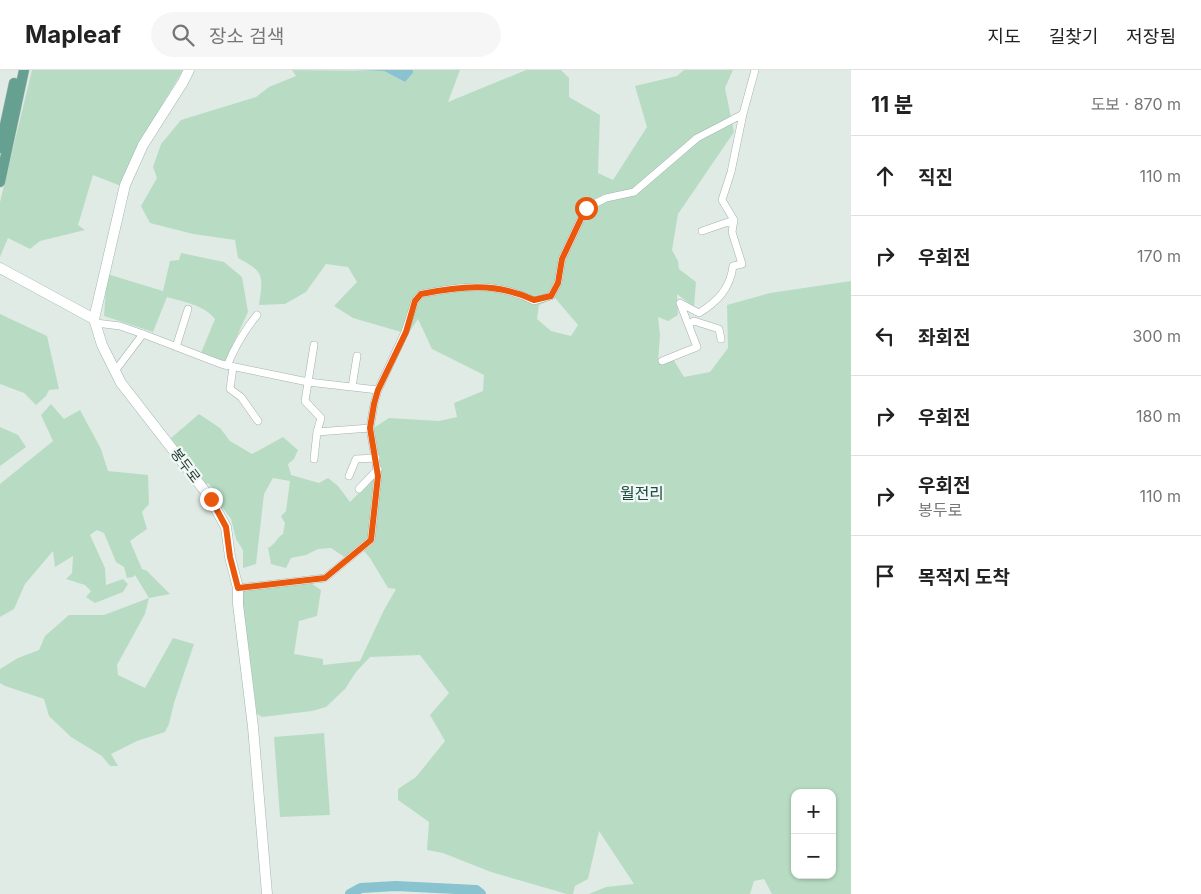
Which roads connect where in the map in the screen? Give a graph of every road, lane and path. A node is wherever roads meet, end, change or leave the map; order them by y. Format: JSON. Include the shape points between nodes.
{"nodes":[{"id":1,"x":17,"y":70,"type":"edge"},
{"id":2,"x":24,"y":70,"type":"edge"},
{"id":3,"x":188,"y":70,"type":"edge"},
{"id":4,"x":755,"y":70,"type":"edge"},
{"id":5,"x":743,"y":114,"type":"junction"},
{"id":6,"x":0,"y":148,"type":"edge"},
{"id":7,"x":0,"y":182,"type":"edge"},
{"id":8,"x":734,"y":220,"type":"junction"},
{"id":9,"x":702,"y":231,"type":"dead end"},
{"id":10,"x":0,"y":268,"type":"edge"},
{"id":11,"x":188,"y":310,"type":"dead end"},
{"id":12,"x":257,"y":315,"type":"dead end"},
{"id":13,"x":95,"y":321,"type":"junction"},
{"id":14,"x":689,"y":324,"type":"junction"},
{"id":15,"x":143,"y":334,"type":"junction"},
{"id":16,"x":721,"y":339,"type":"dead end"},
{"id":17,"x":314,"y":344,"type":"dead end"},
{"id":18,"x":176,"y":347,"type":"junction"},
{"id":19,"x":357,"y":356,"type":"dead end"},
{"id":20,"x":662,"y":362,"type":"dead end"},
{"id":21,"x":230,"y":366,"type":"junction"},
{"id":22,"x":114,"y":371,"type":"junction"},
{"id":23,"x":308,"y":382,"type":"junction"},
{"id":24,"x":352,"y":387,"type":"junction"},
{"id":25,"x":378,"y":390,"type":"junction"},
{"id":26,"x":258,"y":421,"type":"dead end"},
{"id":27,"x":370,"y":428,"type":"junction"},
{"id":28,"x":317,"y":432,"type":"junction"},
{"id":29,"x":376,"y":458,"type":"junction"},
{"id":30,"x":314,"y":459,"type":"dead end"},
{"id":31,"x":378,"y":469,"type":"junction"},
{"id":32,"x":349,"y":476,"type":"dead end"},
{"id":33,"x":359,"y":489,"type":"dead end"},
{"id":34,"x":238,"y":588,"type":"junction"},
{"id":35,"x":267,"y":894,"type":"edge"}],
"edges":[{"from":1,"to":6,"type":"main road"},
{"from":2,"to":7,"type":"main road"},
{"from":3,"to":13,"type":"main road","via":[[143,145],[126,185]]},
{"from":4,"to":5,"type":"street"},
{"from":5,"to":8,"type":"street","via":[[722,200]]},
{"from":5,"to":25,"type":"street","via":[[697,138],[634,192],[606,198],[586,208],[562,259],[558,283],[551,296],[534,300],[507,290],[477,286],[421,294],[415,301],[406,332]]},
{"from":8,"to":9,"type":"street"},
{"from":8,"to":14,"type":"street","via":[[732,232],[742,264],[733,266],[729,282],[713,305],[698,313],[680,303]]},
{"from":10,"to":13,"type":"main road"},
{"from":11,"to":18,"type":"street"},
{"from":12,"to":21,"type":"street","via":[[235,347]]},
{"from":13,"to":15,"type":"street"},
{"from":13,"to":22,"type":"main road","name":"봉두로"},
{"from":14,"to":16,"type":"street","via":[[694,321],[719,329]]},
{"from":14,"to":20,"type":"street","via":[[697,347]]},
{"from":15,"to":18,"type":"street"},
{"from":15,"to":22,"type":"street"},
{"from":17,"to":23,"type":"street"},
{"from":18,"to":21,"type":"street"},
{"from":19,"to":24,"type":"street"},
{"from":21,"to":23,"type":"street"},
{"from":21,"to":26,"type":"street","via":[[230,390],[241,397]]},
{"from":22,"to":34,"type":"main road","name":"봉두로","via":[[211,499],[226,527]]},
{"from":23,"to":24,"type":"street"},
{"from":23,"to":28,"type":"street","via":[[305,401],[321,418]]},
{"from":24,"to":25,"type":"street"},
{"from":25,"to":27,"type":"street"},
{"from":27,"to":28,"type":"street"},
{"from":27,"to":29,"type":"street"},
{"from":28,"to":30,"type":"street"},
{"from":29,"to":31,"type":"street"},
{"from":29,"to":32,"type":"street","via":[[356,459]]},
{"from":31,"to":33,"type":"street"},
{"from":31,"to":34,"type":"street","via":[[371,540],[360,550],[325,578]]},
{"from":34,"to":35,"type":"main road","name":"봉두로"}]}
